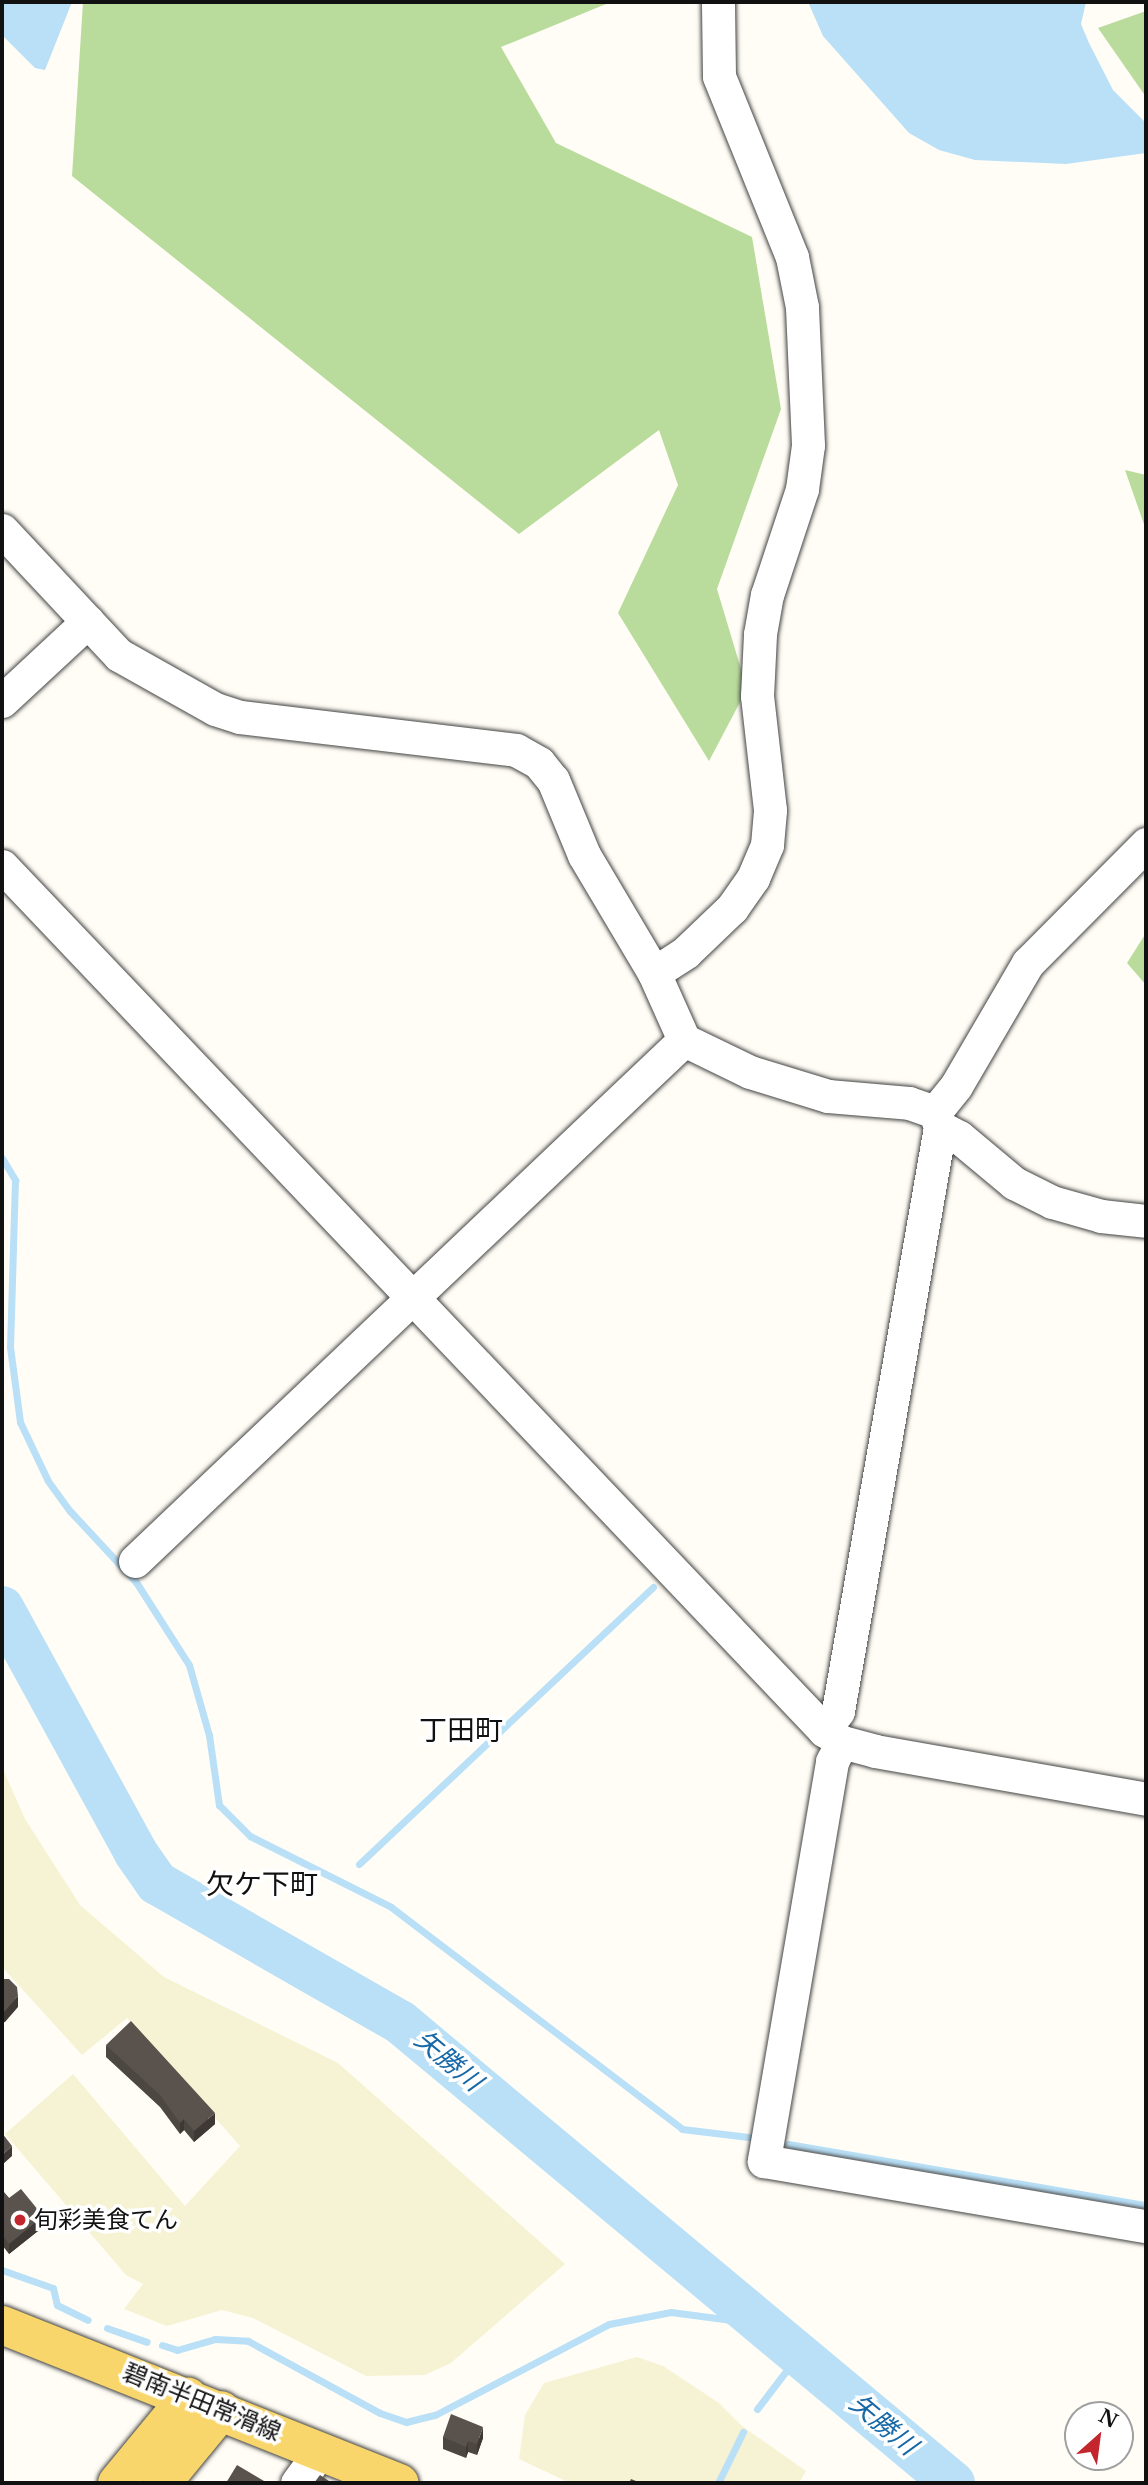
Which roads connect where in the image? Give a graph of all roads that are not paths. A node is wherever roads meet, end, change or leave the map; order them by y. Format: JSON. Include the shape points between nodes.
{"nodes":[{"id":1,"x":718,"y":2,"type":"edge"},
{"id":2,"x":2,"y":530,"type":"edge"},
{"id":3,"x":88,"y":621,"type":"junction"},
{"id":4,"x":2,"y":701,"type":"edge"},
{"id":5,"x":1146,"y":844,"type":"edge"},
{"id":6,"x":2,"y":866,"type":"edge"},
{"id":7,"x":654,"y":973,"type":"junction"},
{"id":8,"x":684,"y":1040,"type":"junction"},
{"id":9,"x":937,"y":1120,"type":"junction"},
{"id":10,"x":1146,"y":1222,"type":"edge"},
{"id":11,"x":410,"y":1298,"type":"junction"},
{"id":12,"x":135,"y":1561,"type":"dead end"},
{"id":13,"x":833,"y":1736,"type":"junction"},
{"id":14,"x":1146,"y":1799,"type":"edge"},
{"id":15,"x":1146,"y":2226,"type":"edge"},
{"id":16,"x":2,"y":2325,"type":"edge"},
{"id":17,"x":205,"y":2403,"type":"junction"},
{"id":18,"x":321,"y":2450,"type":"junction"},
{"id":19,"x":117,"y":2483,"type":"edge"},
{"id":20,"x":162,"y":2483,"type":"edge"},
{"id":21,"x":297,"y":2483,"type":"edge"},
{"id":22,"x":400,"y":2483,"type":"edge"}],
"edges":[{"from":1,"to":7,"type":"street","via":[[719,76],[792,257],[802,307],[808,444],[802,489],[767,595],[760,634],[757,696],[769,810],[768,845],[732,908],[686,952]]},
{"from":2,"to":3,"type":"street"},
{"from":3,"to":4,"type":"street"},
{"from":3,"to":7,"type":"street","via":[[119,655],[149,676],[240,717],[516,750],[539,763],[553,780],[584,855]]},
{"from":5,"to":9,"type":"street","via":[[1028,963]]},
{"from":6,"to":11,"type":"street"},
{"from":7,"to":8,"type":"street"},
{"from":8,"to":9,"type":"street","via":[[750,1072],[828,1096],[909,1104]]},
{"from":8,"to":11,"type":"street"},
{"from":9,"to":10,"type":"street","via":[[1014,1183],[1052,1202]]},
{"from":9,"to":13,"type":"street"},
{"from":11,"to":12,"type":"street"},
{"from":11,"to":13,"type":"street"},
{"from":13,"to":14,"type":"street"},
{"from":13,"to":15,"type":"street","via":[[764,2161]]},
{"from":16,"to":17,"type":"main road","name":"碧南半田常滑線"},
{"from":17,"to":18,"type":"main road","name":"碧南半田常滑線"},
{"from":17,"to":19,"type":"main road"},
{"from":17,"to":20,"type":"main road"},
{"from":18,"to":21,"type":"street"},
{"from":18,"to":22,"type":"main road","name":"碧南半田常滑線"}]}
